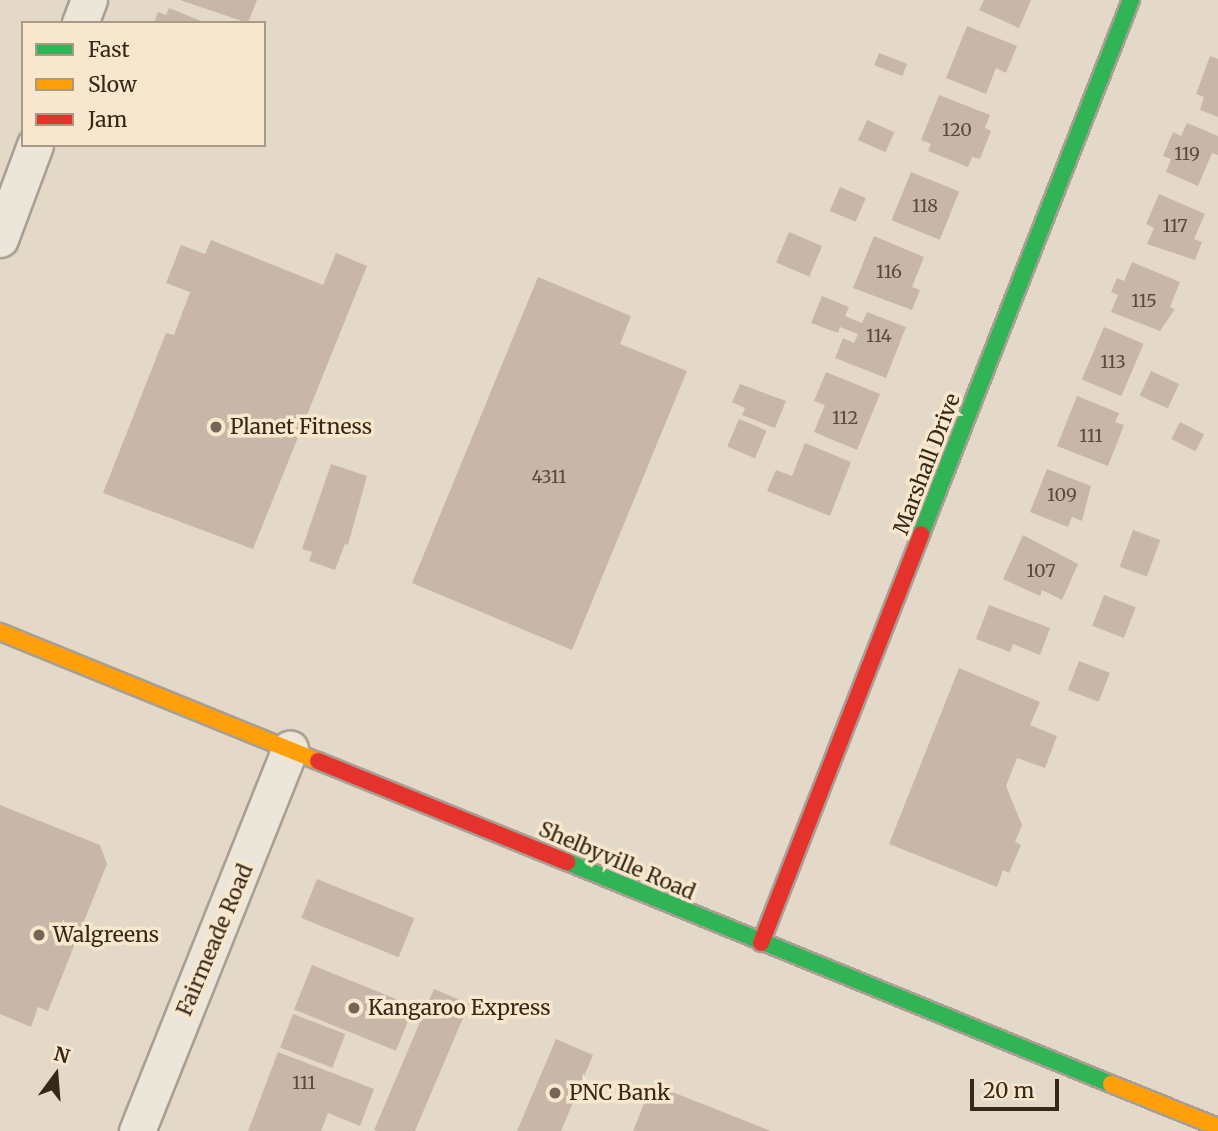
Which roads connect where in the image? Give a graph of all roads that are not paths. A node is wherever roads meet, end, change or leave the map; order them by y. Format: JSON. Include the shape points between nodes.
{"nodes":[{"id":1,"x":89,"y":0,"type":"edge"},
{"id":2,"x":1131,"y":0,"type":"edge"},
{"id":3,"x":81,"y":21,"type":"edge"},
{"id":4,"x":35,"y":147,"type":"edge"},
{"id":5,"x":0,"y":239,"type":"edge"},
{"id":6,"x":0,"y":632,"type":"edge"},
{"id":7,"x":290,"y":748,"type":"junction"},
{"id":8,"x":761,"y":943,"type":"junction"},
{"id":9,"x":1218,"y":1127,"type":"edge"},
{"id":10,"x":137,"y":1131,"type":"edge"}],
"edges":[{"from":1,"to":3,"type":"street"},
{"from":2,"to":8,"type":"main road","name":"Marshall Drive"},
{"from":4,"to":5,"type":"street"},
{"from":6,"to":7,"type":"main road","name":"Shelbyville Road"},
{"from":7,"to":8,"type":"main road","name":"Shelbyville Road"},
{"from":7,"to":10,"type":"street","name":"Fairmeade Road"},
{"from":8,"to":9,"type":"main road","name":"Shelbyville Road"}]}
